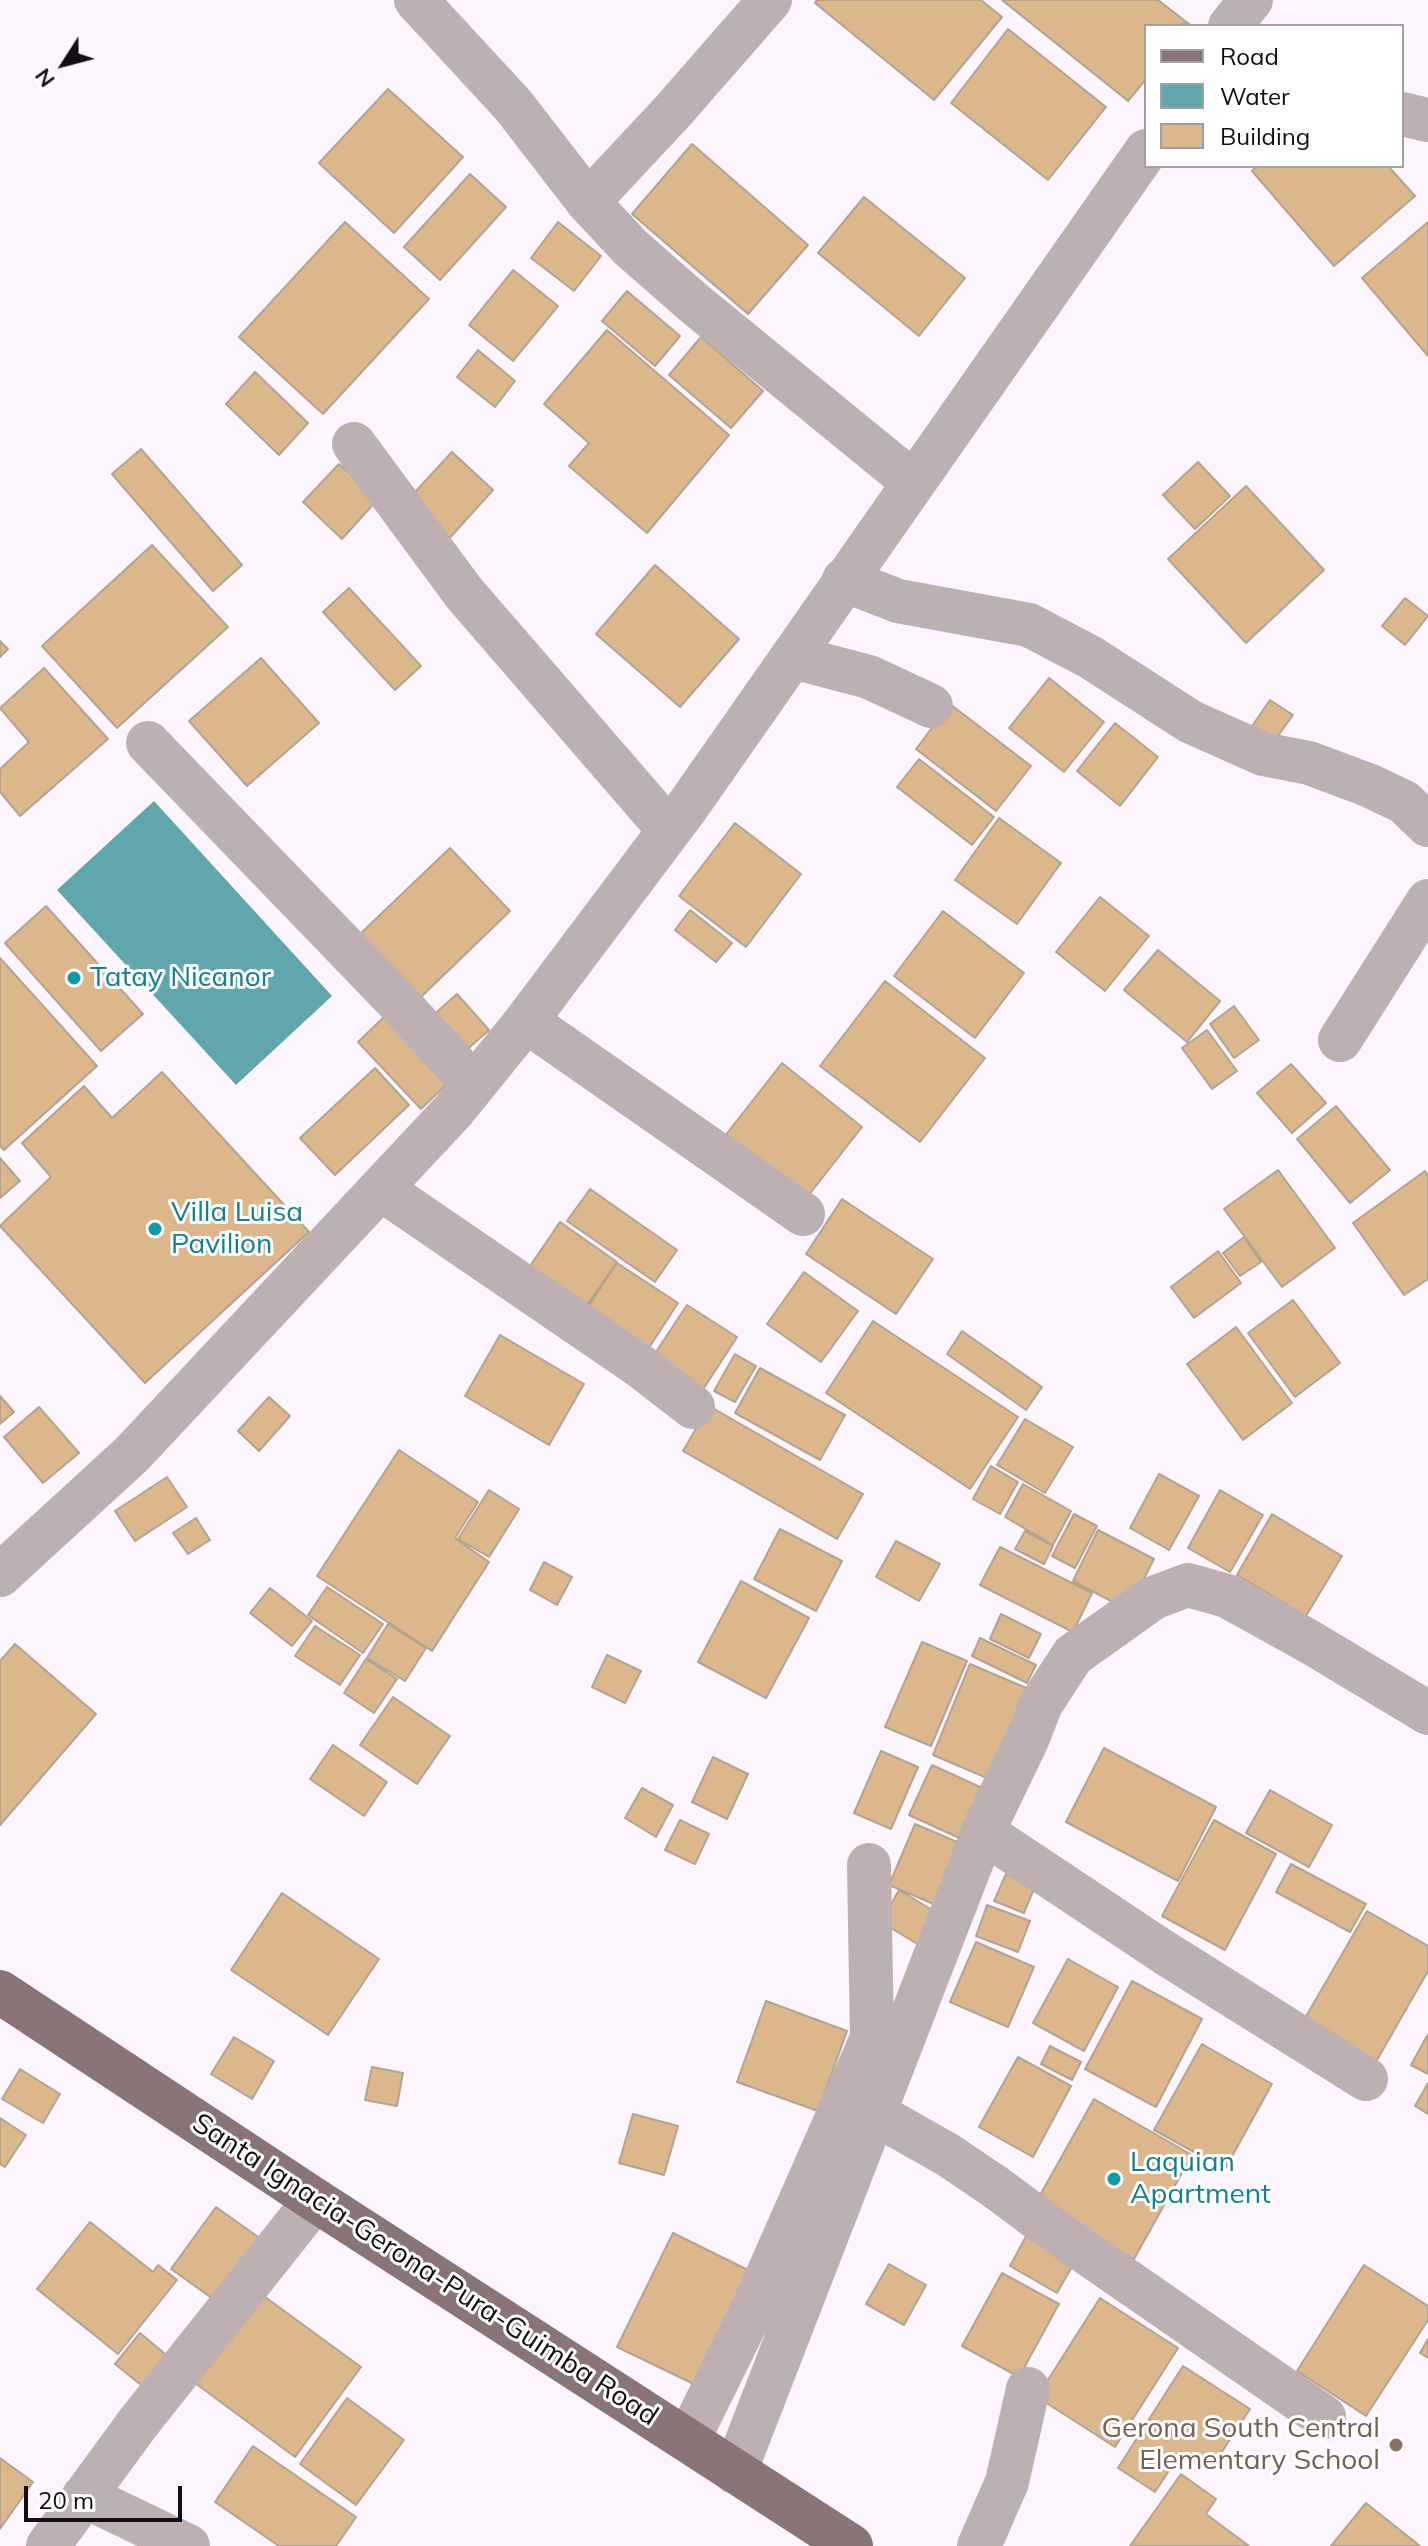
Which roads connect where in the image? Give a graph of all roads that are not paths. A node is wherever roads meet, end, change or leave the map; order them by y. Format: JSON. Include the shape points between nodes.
{"nodes":[{"id":1,"x":416,"y":0,"type":"edge"},
{"id":2,"x":770,"y":0,"type":"edge"},
{"id":3,"x":1251,"y":0,"type":"edge"},
{"id":4,"x":1232,"y":24,"type":"edge"},
{"id":5,"x":1404,"y":114,"type":"edge"},
{"id":6,"x":1428,"y":120,"type":"edge"},
{"id":7,"x":1144,"y":154,"type":"edge"},
{"id":8,"x":588,"y":202,"type":"junction"},
{"id":9,"x":354,"y":444,"type":"dead end"},
{"id":10,"x":913,"y":482,"type":"junction"},
{"id":11,"x":844,"y":580,"type":"junction"},
{"id":12,"x":793,"y":657,"type":"junction"},
{"id":13,"x":931,"y":706,"type":"dead end"},
{"id":14,"x":148,"y":743,"type":"dead end"},
{"id":15,"x":1428,"y":825,"type":"edge"},
{"id":16,"x":669,"y":830,"type":"junction"},
{"id":17,"x":1428,"y":901,"type":"edge"},
{"id":18,"x":526,"y":1021,"type":"junction"},
{"id":19,"x":1340,"y":1040,"type":"dead end"},
{"id":20,"x":474,"y":1085,"type":"junction"},
{"id":21,"x":381,"y":1189,"type":"junction"},
{"id":22,"x":803,"y":1214,"type":"dead end"},
{"id":23,"x":693,"y":1407,"type":"dead end"},
{"id":24,"x":0,"y":1575,"type":"edge"},
{"id":25,"x":1428,"y":1713,"type":"edge"},
{"id":26,"x":983,"y":1832,"type":"junction"},
{"id":27,"x":869,"y":1865,"type":"dead end"},
{"id":28,"x":0,"y":1992,"type":"edge"},
{"id":29,"x":1366,"y":2079,"type":"dead end"},
{"id":30,"x":874,"y":2113,"type":"junction"},
{"id":31,"x":315,"y":2200,"type":"junction"},
{"id":32,"x":1028,"y":2389,"type":"dead end"},
{"id":33,"x":1324,"y":2417,"type":"dead end"},
{"id":34,"x":688,"y":2440,"type":"junction"},
{"id":35,"x":735,"y":2472,"type":"junction"},
{"id":36,"x":84,"y":2496,"type":"junction"},
{"id":37,"x":48,"y":2546,"type":"edge"},
{"id":38,"x":188,"y":2546,"type":"edge"},
{"id":39,"x":851,"y":2546,"type":"edge"},
{"id":40,"x":979,"y":2546,"type":"edge"}],
"edges":[{"from":1,"to":8,"type":"street","via":[[513,105]]},
{"from":2,"to":8,"type":"street"},
{"from":3,"to":4,"type":"street"},
{"from":5,"to":6,"type":"street"},
{"from":7,"to":10,"type":"street"},
{"from":8,"to":10,"type":"street","via":[[695,304]]},
{"from":9,"to":16,"type":"street","via":[[464,593]]},
{"from":10,"to":11,"type":"street"},
{"from":11,"to":12,"type":"street"},
{"from":11,"to":15,"type":"street","via":[[898,601],[1029,625],[1191,722],[1263,754],[1309,763],[1368,785],[1404,802]]},
{"from":12,"to":13,"type":"street","via":[[869,677]]},
{"from":12,"to":16,"type":"street"},
{"from":14,"to":20,"type":"street"},
{"from":16,"to":18,"type":"street"},
{"from":17,"to":19,"type":"street"},
{"from":18,"to":20,"type":"street"},
{"from":18,"to":22,"type":"street"},
{"from":20,"to":21,"type":"street"},
{"from":21,"to":23,"type":"street"},
{"from":21,"to":24,"type":"street","via":[[132,1454]]},
{"from":25,"to":26,"type":"street","via":[[1227,1596],[1188,1585],[1153,1598],[1073,1655],[1041,1704]]},
{"from":26,"to":29,"type":"street"},
{"from":26,"to":30,"type":"street"},
{"from":27,"to":34,"type":"street","via":[[872,2038],[754,2306]]},
{"from":28,"to":31,"type":"main road","name":"Santa Ignacia-Gerona-Pura-Guimba Road"},
{"from":30,"to":33,"type":"street","via":[[994,2186]]},
{"from":30,"to":35,"type":"street"},
{"from":31,"to":34,"type":"main road","name":"Santa Ignacia-Gerona-Pura-Guimba Road"},
{"from":31,"to":36,"type":"street"},
{"from":32,"to":40,"type":"street","via":[[1007,2482]]},
{"from":34,"to":35,"type":"main road","name":"Santa Ignacia-Gerona-Pura-Guimba Road"},
{"from":35,"to":39,"type":"main road","name":"Santa Ignacia-Gerona-Pura-Guimba Road"},
{"from":36,"to":37,"type":"street"},
{"from":36,"to":38,"type":"street"}]}
